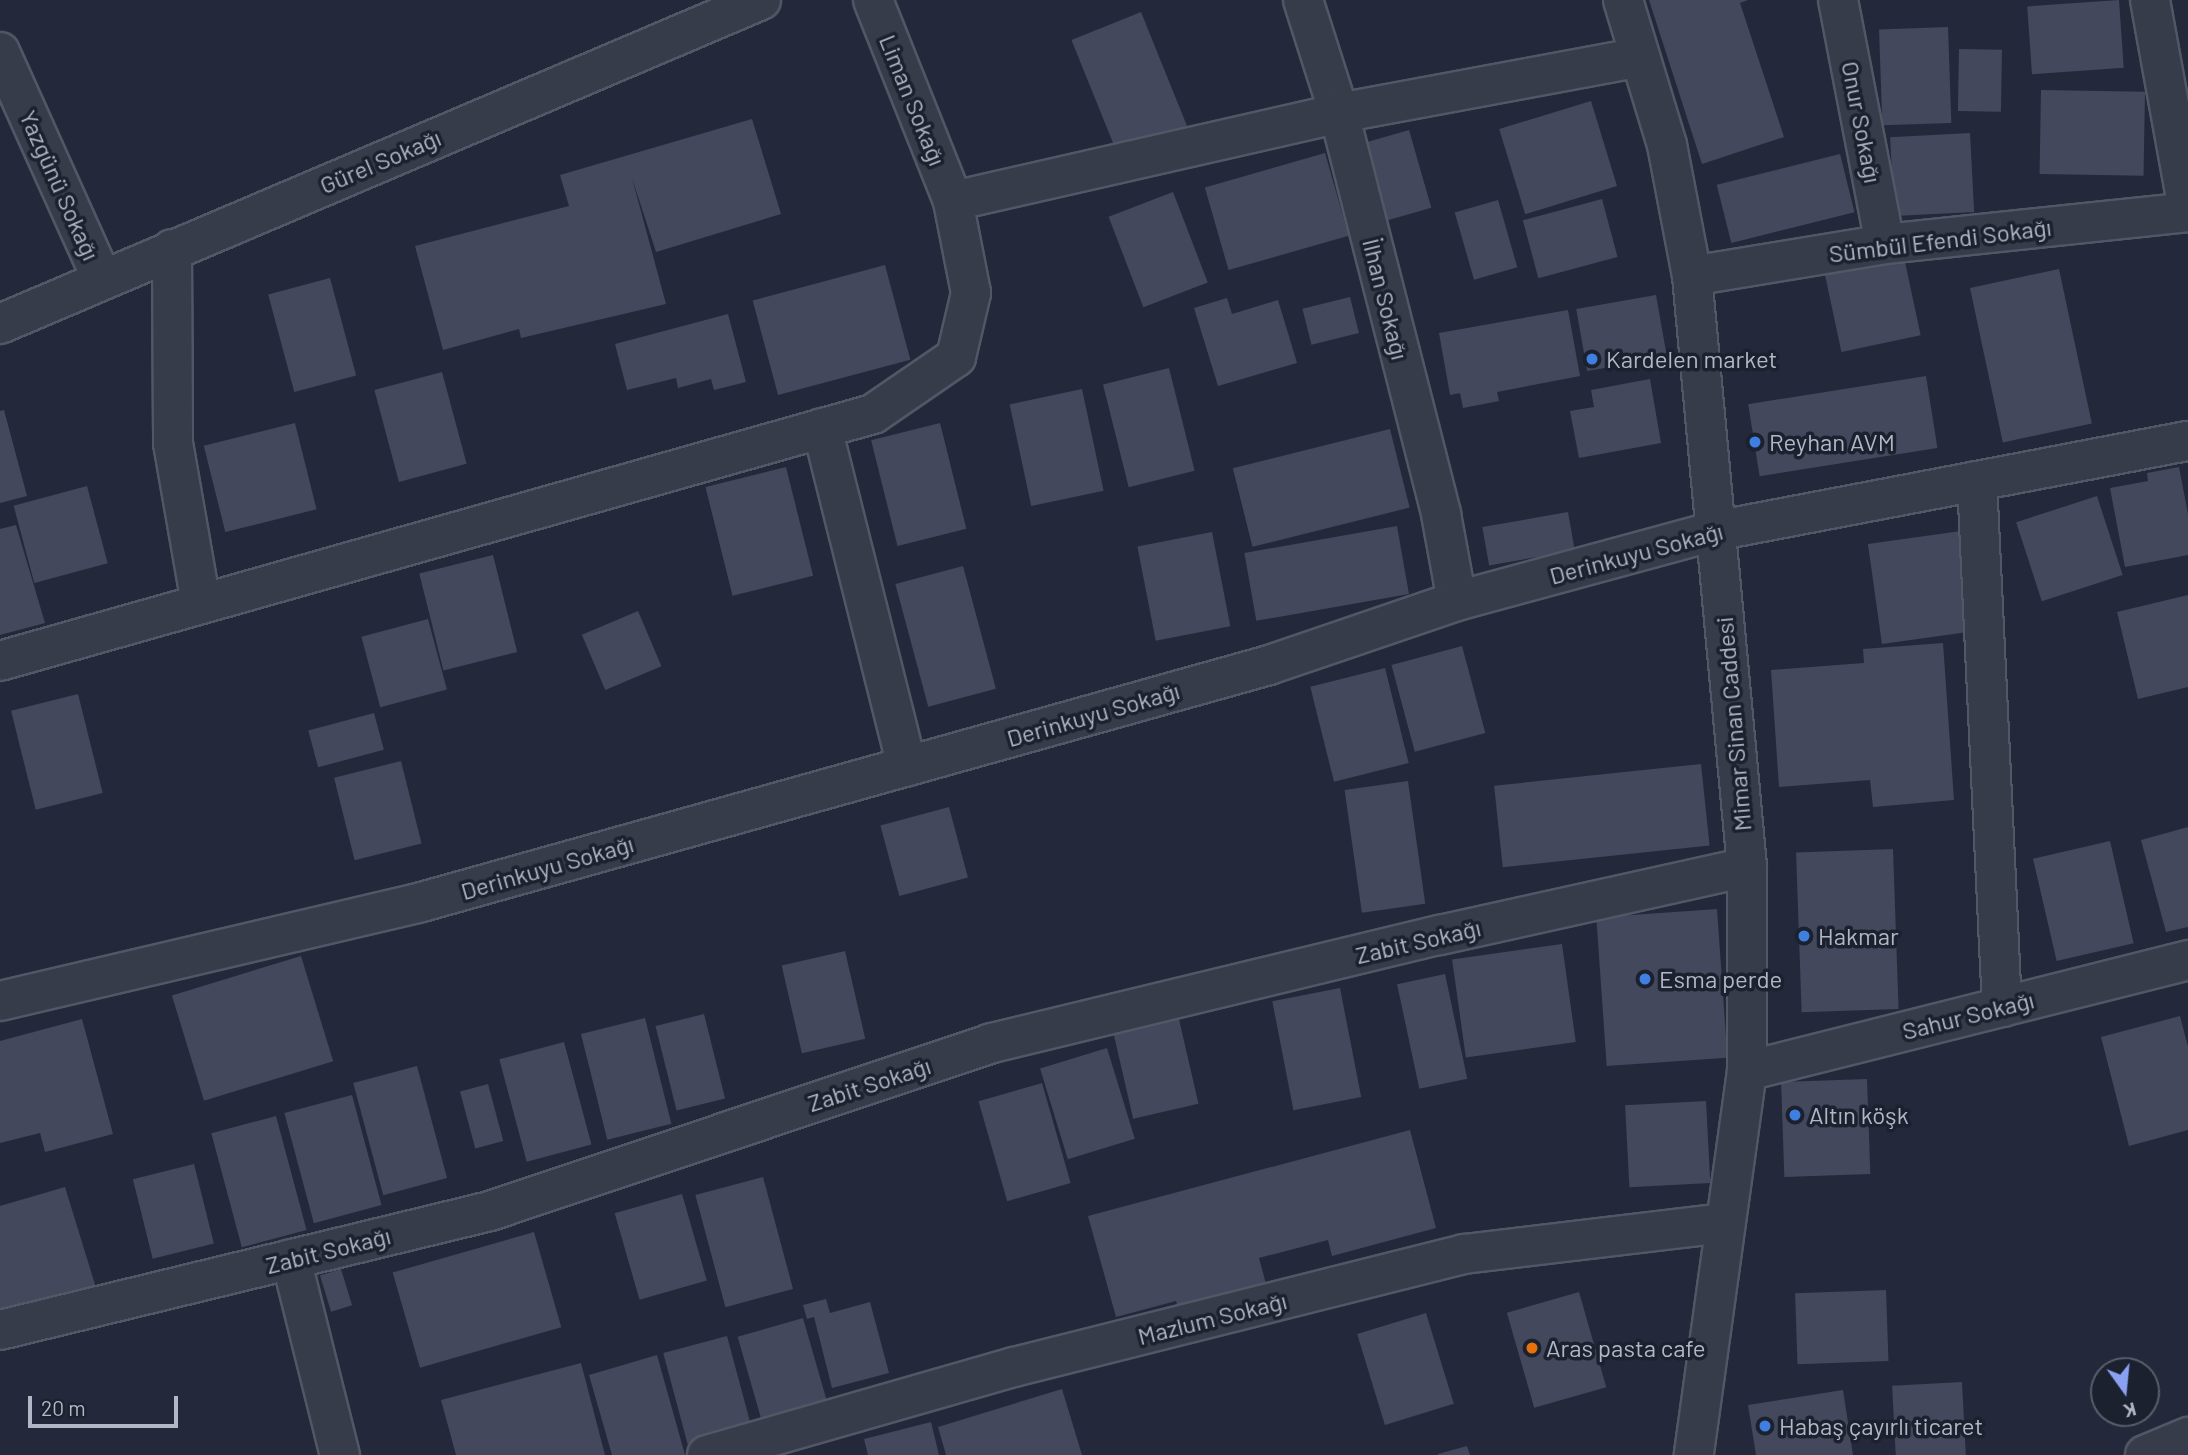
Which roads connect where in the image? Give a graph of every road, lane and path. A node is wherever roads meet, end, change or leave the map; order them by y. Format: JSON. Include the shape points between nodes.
{"nodes":[{"id":1,"x":761,"y":0,"type":"edge"},
{"id":2,"x":873,"y":0,"type":"edge"},
{"id":3,"x":1303,"y":0,"type":"edge"},
{"id":4,"x":1623,"y":0,"type":"edge"},
{"id":5,"x":1838,"y":0,"type":"edge"},
{"id":6,"x":2150,"y":0,"type":"edge"},
{"id":7,"x":0,"y":52,"type":"edge"},
{"id":8,"x":1640,"y":57,"type":"junction"},
{"id":9,"x":1339,"y":113,"type":"junction"},
{"id":10,"x":953,"y":201,"type":"junction"},
{"id":11,"x":2188,"y":211,"type":"edge"},
{"id":12,"x":1885,"y":244,"type":"junction"},
{"id":13,"x":172,"y":248,"type":"junction"},
{"id":14,"x":1692,"y":276,"type":"junction"},
{"id":15,"x":102,"y":278,"type":"junction"},
{"id":16,"x":0,"y":324,"type":"edge"},
{"id":17,"x":822,"y":428,"type":"junction"},
{"id":18,"x":2188,"y":441,"type":"edge"},
{"id":19,"x":1977,"y":481,"type":"junction"},
{"id":20,"x":1714,"y":531,"type":"junction"},
{"id":21,"x":1457,"y":601,"type":"junction"},
{"id":22,"x":201,"y":604,"type":"junction"},
{"id":23,"x":0,"y":661,"type":"edge"},
{"id":24,"x":907,"y":766,"type":"junction"},
{"id":25,"x":1746,"y":867,"type":"junction"},
{"id":26,"x":2188,"y":960,"type":"edge"},
{"id":27,"x":0,"y":1001,"type":"edge"},
{"id":28,"x":2001,"y":1007,"type":"junction"},
{"id":29,"x":1747,"y":1071,"type":"junction"},
{"id":30,"x":1725,"y":1223,"type":"junction"},
{"id":31,"x":291,"y":1259,"type":"junction"},
{"id":32,"x":0,"y":1330,"type":"edge"},
{"id":33,"x":2188,"y":1437,"type":"edge"},
{"id":34,"x":340,"y":1455,"type":"edge"},
{"id":35,"x":707,"y":1455,"type":"edge"},
{"id":36,"x":1694,"y":1455,"type":"edge"},
{"id":37,"x":2144,"y":1455,"type":"edge"}],
"edges":[{"from":1,"to":13,"type":"street","name":"Gürel Sokağı"},
{"from":2,"to":10,"type":"street","name":"Liman Sokağı"},
{"from":3,"to":9,"type":"street","name":"İlhan Sokağı"},
{"from":4,"to":8,"type":"street","name":"Mimar Sinan Caddesi"},
{"from":5,"to":12,"type":"street","name":"Onur Sokağı"},
{"from":6,"to":11,"type":"street"},
{"from":7,"to":15,"type":"street","name":"Yazgünü Sokağı"},
{"from":8,"to":9,"type":"street"},
{"from":8,"to":14,"type":"street","name":"Mimar Sinan Caddesi","via":[[1667,145]]},
{"from":9,"to":10,"type":"street"},
{"from":9,"to":21,"type":"street","name":"İlhan Sokağı","via":[[1441,514]]},
{"from":10,"to":17,"type":"street","name":"Liman Sokağı","via":[[971,292],[956,357],[873,414]]},
{"from":11,"to":12,"type":"street","name":"Sümbül Efendi Sokağı"},
{"from":12,"to":14,"type":"street","name":"Sümbül Efendi Sokağı"},
{"from":13,"to":15,"type":"street","name":"Gürel Sokağı"},
{"from":13,"to":22,"type":"street","via":[[173,443]]},
{"from":14,"to":20,"type":"street","name":"Mimar Sinan Caddesi"},
{"from":15,"to":16,"type":"street","name":"Gürel Sokağı"},
{"from":17,"to":22,"type":"street","name":"Liman Sokağı"},
{"from":17,"to":24,"type":"street"},
{"from":18,"to":19,"type":"street","name":"Derinkuyu Sokağı"},
{"from":19,"to":20,"type":"street","name":"Derinkuyu Sokağı"},
{"from":19,"to":28,"type":"street"},
{"from":20,"to":21,"type":"street","name":"Derinkuyu Sokağı"},
{"from":20,"to":25,"type":"street","name":"Mimar Sinan Caddesi"},
{"from":21,"to":24,"type":"street","name":"Derinkuyu Sokağı","via":[[1269,665]]},
{"from":22,"to":23,"type":"street","name":"Liman Sokağı"},
{"from":24,"to":27,"type":"street","name":"Derinkuyu Sokağı","via":[[418,903]]},
{"from":25,"to":29,"type":"street","name":"Mimar Sinan Caddesi"},
{"from":25,"to":31,"type":"street","name":"Zabit Sokağı","via":[[1440,935],[992,1044],[490,1211]]},
{"from":26,"to":28,"type":"street","name":"Sahur Sokağı"},
{"from":28,"to":29,"type":"street","name":"Sahur Sokağı"},
{"from":29,"to":30,"type":"street","name":"Mimar Sinan Caddesi"},
{"from":30,"to":35,"type":"street","name":"Mazlum Sokağı","via":[[1464,1254],[1014,1367]]},
{"from":30,"to":36,"type":"street","name":"Mimar Sinan Caddesi"},
{"from":31,"to":32,"type":"street","name":"Zabit Sokağı"},
{"from":31,"to":34,"type":"street"},
{"from":33,"to":37,"type":"street"}]}
